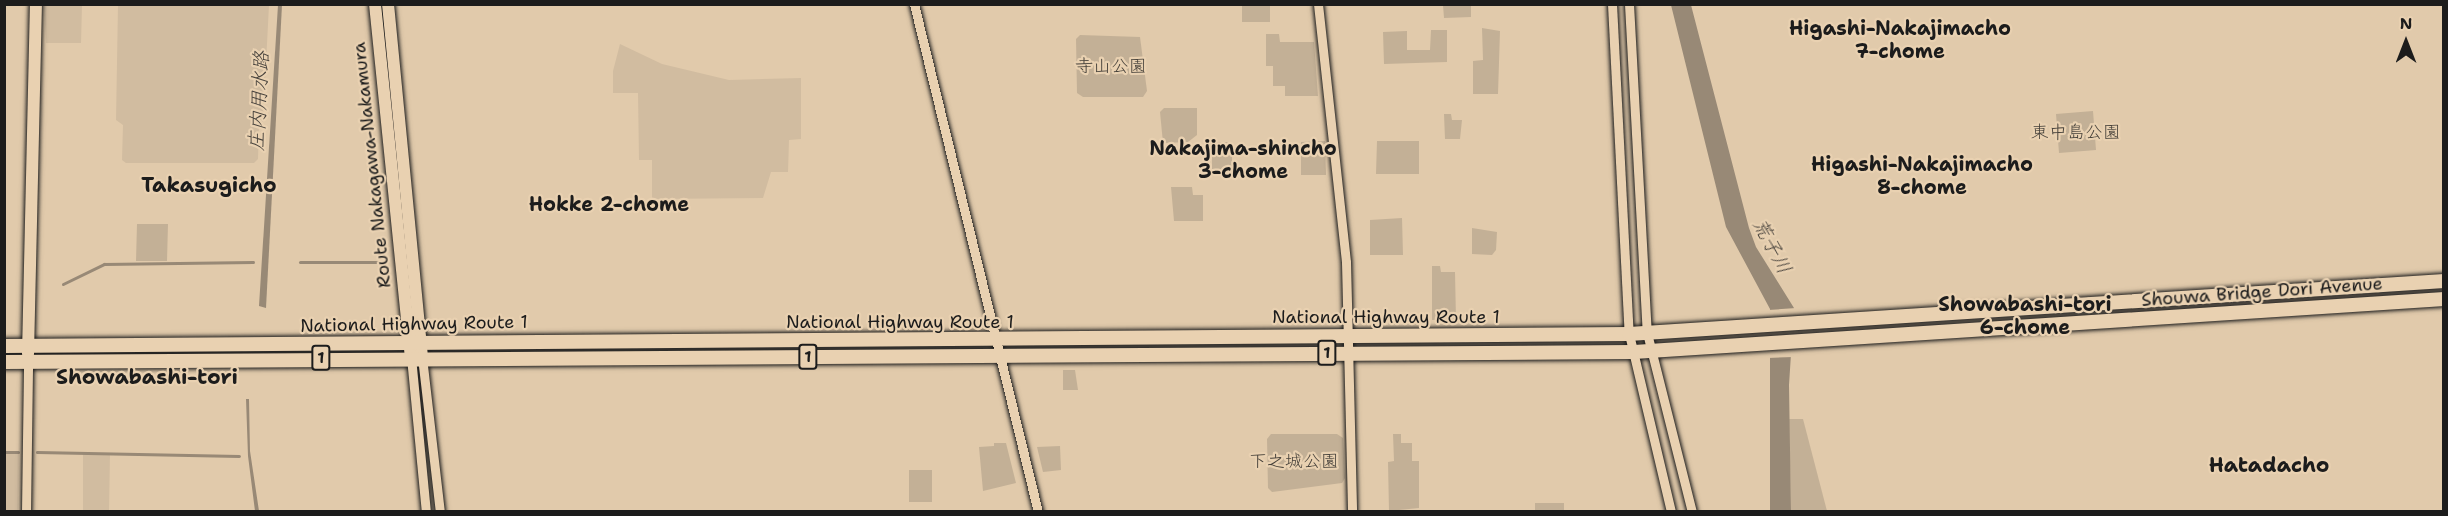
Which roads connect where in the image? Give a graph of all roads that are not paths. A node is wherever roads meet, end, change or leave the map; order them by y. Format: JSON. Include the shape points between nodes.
{"nodes":[{"id":1,"x":36,"y":4,"type":"edge"},
{"id":2,"x":375,"y":4,"type":"edge"},
{"id":3,"x":388,"y":4,"type":"edge"},
{"id":4,"x":914,"y":4,"type":"edge"},
{"id":5,"x":1318,"y":4,"type":"edge"},
{"id":6,"x":1612,"y":4,"type":"edge"},
{"id":7,"x":1629,"y":4,"type":"edge"},
{"id":8,"x":2444,"y":281,"type":"edge"},
{"id":9,"x":2444,"y":299,"type":"edge"},
{"id":10,"x":1796,"y":322,"type":"joint"},
{"id":11,"x":1647,"y":333,"type":"junction"},
{"id":12,"x":1629,"y":334,"type":"junction"},
{"id":13,"x":1347,"y":335,"type":"junction"},
{"id":14,"x":997,"y":340,"type":"junction"},
{"id":15,"x":1795,"y":340,"type":"joint"},
{"id":16,"x":415,"y":342,"type":"junction"},
{"id":17,"x":4,"y":346,"type":"edge"},
{"id":18,"x":28,"y":346,"type":"junction"},
{"id":19,"x":1652,"y":351,"type":"junction"},
{"id":20,"x":1634,"y":352,"type":"junction"},
{"id":21,"x":1347,"y":353,"type":"junction"},
{"id":22,"x":416,"y":357,"type":"junction"},
{"id":23,"x":1001,"y":357,"type":"junction"},
{"id":24,"x":4,"y":362,"type":"edge"},
{"id":25,"x":28,"y":362,"type":"junction"},
{"id":26,"x":26,"y":512,"type":"edge"},
{"id":27,"x":426,"y":512,"type":"edge"},
{"id":28,"x":440,"y":512,"type":"edge"},
{"id":29,"x":1038,"y":512,"type":"edge"},
{"id":30,"x":1352,"y":512,"type":"edge"},
{"id":31,"x":1671,"y":512,"type":"edge"},
{"id":32,"x":1692,"y":512,"type":"edge"}],
"edges":[{"from":1,"to":18,"type":"main road"},
{"from":2,"to":16,"type":"main road","name":"Route Nakagawa-Nakamura"},
{"from":3,"to":16,"type":"main road","name":"Route Nakagawa-Nakamura"},
{"from":4,"to":14,"type":"street"},
{"from":5,"to":13,"type":"street","via":[[1346,262]]},
{"from":6,"to":12,"type":"street"},
{"from":7,"to":11,"type":"street"},
{"from":8,"to":10,"type":"highway","name":"Shouwa Bridge Dori Avenue","number":"1"},
{"from":9,"to":15,"type":"highway","name":"Shouwa Bridge Dori Avenue","number":"1"},
{"from":10,"to":11,"type":"highway","name":"National Highway Route 1","number":"1"},
{"from":11,"to":12,"type":"highway","name":"National Highway Route 1","number":"1"},
{"from":11,"to":19,"type":"street"},
{"from":12,"to":13,"type":"highway","name":"National Highway Route 1","number":"1"},
{"from":12,"to":20,"type":"street"},
{"from":13,"to":14,"type":"highway","name":"National Highway Route 1","number":"1"},
{"from":13,"to":21,"type":"street"},
{"from":14,"to":16,"type":"highway","name":"National Highway Route 1","number":"1"},
{"from":14,"to":23,"type":"street"},
{"from":15,"to":19,"type":"highway","name":"National Highway Route 1","number":"1"},
{"from":16,"to":18,"type":"highway","name":"National Highway Route 1","number":"1"},
{"from":16,"to":22,"type":"main road","name":"Route Nakagawa-Nakamura"},
{"from":17,"to":18,"type":"highway","name":"National Highway Route 1","number":"1"},
{"from":18,"to":25,"type":"main road"},
{"from":19,"to":20,"type":"highway","name":"National Highway Route 1","number":"1"},
{"from":19,"to":32,"type":"street"},
{"from":20,"to":21,"type":"highway","name":"National Highway Route 1","number":"1"},
{"from":20,"to":31,"type":"street"},
{"from":21,"to":23,"type":"highway","name":"National Highway Route 1","number":"1"},
{"from":21,"to":30,"type":"street"},
{"from":22,"to":23,"type":"highway","name":"National Highway Route 1","number":"1"},
{"from":22,"to":25,"type":"highway","name":"National Highway Route 1","number":"1"},
{"from":22,"to":27,"type":"street"},
{"from":22,"to":28,"type":"street"},
{"from":23,"to":29,"type":"street"},
{"from":24,"to":25,"type":"highway","name":"National Highway Route 1","number":"1"},
{"from":25,"to":26,"type":"street"}]}
